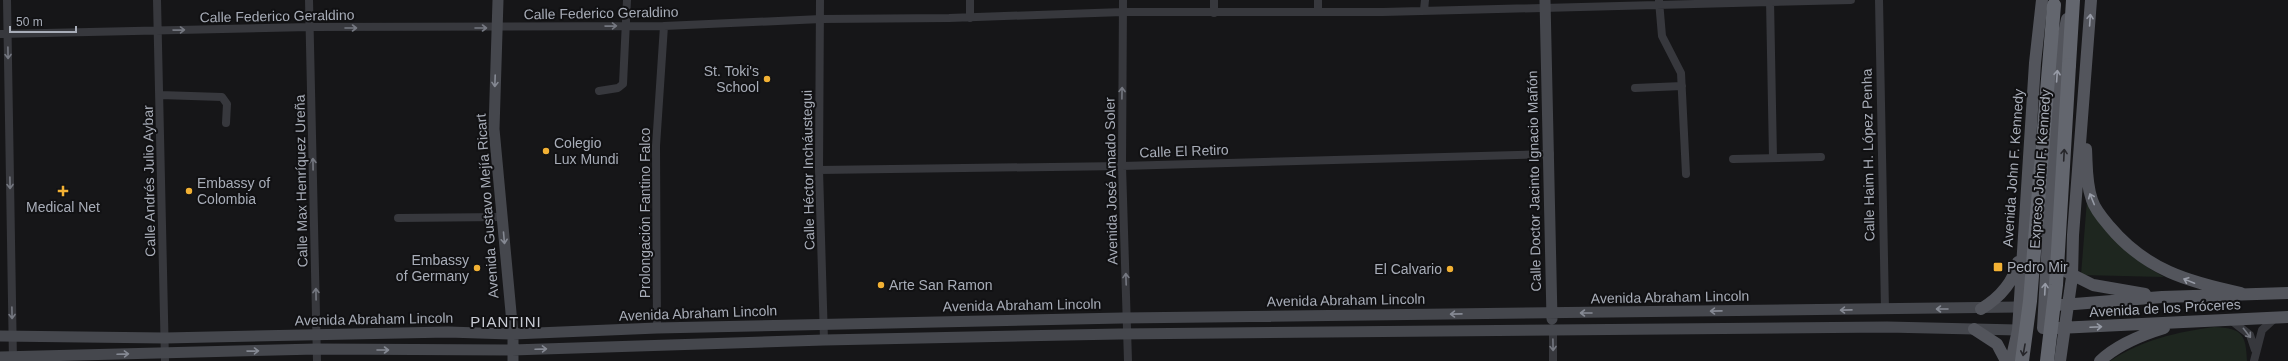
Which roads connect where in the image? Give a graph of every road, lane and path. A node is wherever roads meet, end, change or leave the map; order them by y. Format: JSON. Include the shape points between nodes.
{"nodes":[{"id":1,"x":7,"y":0,"type":"edge"},
{"id":2,"x":157,"y":0,"type":"edge"},
{"id":3,"x":309,"y":0,"type":"edge"},
{"id":4,"x":498,"y":0,"type":"edge"},
{"id":5,"x":627,"y":0,"type":"edge"},
{"id":6,"x":820,"y":0,"type":"edge"},
{"id":7,"x":970,"y":0,"type":"edge"},
{"id":8,"x":1123,"y":0,"type":"edge"},
{"id":9,"x":1214,"y":0,"type":"edge"},
{"id":10,"x":1318,"y":0,"type":"edge"},
{"id":11,"x":1425,"y":0,"type":"edge"},
{"id":12,"x":1770,"y":0,"type":"edge"},
{"id":13,"x":1851,"y":0,"type":"edge"},
{"id":14,"x":1879,"y":0,"type":"edge"},
{"id":15,"x":2072,"y":0,"type":"edge"},
{"id":16,"x":2092,"y":0,"type":"edge"},
{"id":17,"x":1659,"y":2,"type":"edge"},
{"id":18,"x":2050,"y":2,"type":"edge"},
{"id":19,"x":1545,"y":4,"type":"edge"},
{"id":20,"x":1424,"y":10,"type":"junction"},
{"id":21,"x":1318,"y":11,"type":"junction"},
{"id":22,"x":1123,"y":12,"type":"junction"},
{"id":23,"x":1214,"y":13,"type":"junction"},
{"id":24,"x":970,"y":18,"type":"junction"},
{"id":25,"x":821,"y":19,"type":"junction"},
{"id":26,"x":627,"y":26,"type":"junction"},
{"id":27,"x":664,"y":26,"type":"junction"},
{"id":28,"x":310,"y":27,"type":"junction"},
{"id":29,"x":497,"y":28,"type":"junction"},
{"id":30,"x":158,"y":30,"type":"junction"},
{"id":31,"x":4,"y":34,"type":"edge"},
{"id":32,"x":2089,"y":40,"type":"junction"},
{"id":33,"x":1682,"y":86,"type":"junction"},
{"id":34,"x":1635,"y":88,"type":"dead end"},
{"id":35,"x":599,"y":91,"type":"dead end"},
{"id":36,"x":160,"y":95,"type":"junction"},
{"id":37,"x":226,"y":123,"type":"dead end"},
{"id":38,"x":1550,"y":154,"type":"junction"},
{"id":39,"x":1821,"y":157,"type":"dead end"},
{"id":40,"x":1773,"y":158,"type":"junction"},
{"id":41,"x":1733,"y":159,"type":"dead end"},
{"id":42,"x":1122,"y":166,"type":"junction"},
{"id":43,"x":819,"y":170,"type":"junction"},
{"id":44,"x":1686,"y":174,"type":"dead end"},
{"id":45,"x":502,"y":217,"type":"junction"},
{"id":46,"x":398,"y":218,"type":"dead end"},
{"id":47,"x":2048,"y":235,"type":"junction"},
{"id":48,"x":2024,"y":240,"type":"junction"},
{"id":49,"x":2072,"y":276,"type":"junction"},
{"id":50,"x":2241,"y":293,"type":"junction"},
{"id":51,"x":2288,"y":293,"type":"edge"},
{"id":52,"x":2162,"y":297,"type":"junction"},
{"id":53,"x":2045,"y":305,"type":"junction"},
{"id":54,"x":2069,"y":305,"type":"junction"},
{"id":55,"x":2020,"y":307,"type":"junction"},
{"id":56,"x":1981,"y":309,"type":"junction"},
{"id":57,"x":1885,"y":310,"type":"junction"},
{"id":58,"x":1552,"y":313,"type":"junction"},
{"id":59,"x":2282,"y":317,"type":"edge"},
{"id":60,"x":1127,"y":318,"type":"junction"},
{"id":61,"x":2232,"y":321,"type":"junction"},
{"id":62,"x":2192,"y":322,"type":"junction"},
{"id":63,"x":824,"y":324,"type":"junction"},
{"id":64,"x":657,"y":328,"type":"junction"},
{"id":65,"x":2043,"y":328,"type":"junction"},
{"id":66,"x":2066,"y":328,"type":"junction"},
{"id":67,"x":1553,"y":329,"type":"junction"},
{"id":68,"x":1974,"y":329,"type":"junction"},
{"id":69,"x":2018,"y":330,"type":"junction"},
{"id":70,"x":513,"y":334,"type":"junction"},
{"id":71,"x":1127,"y":334,"type":"junction"},
{"id":72,"x":317,"y":335,"type":"junction"},
{"id":73,"x":0,"y":336,"type":"edge"},
{"id":74,"x":13,"y":336,"type":"junction"},
{"id":75,"x":165,"y":338,"type":"junction"},
{"id":76,"x":824,"y":340,"type":"junction"},
{"id":77,"x":317,"y":349,"type":"junction"},
{"id":78,"x":2255,"y":350,"type":"junction"},
{"id":79,"x":513,"y":355,"type":"edge"},
{"id":80,"x":0,"y":357,"type":"edge"},
{"id":81,"x":165,"y":357,"type":"edge"},
{"id":82,"x":13,"y":359,"type":"edge"},
{"id":83,"x":317,"y":361,"type":"edge"},
{"id":84,"x":1128,"y":361,"type":"edge"},
{"id":85,"x":1553,"y":361,"type":"edge"},
{"id":86,"x":2006,"y":361,"type":"edge"},
{"id":87,"x":2011,"y":361,"type":"edge"},
{"id":88,"x":2022,"y":361,"type":"edge"},
{"id":89,"x":2047,"y":361,"type":"edge"},
{"id":90,"x":2060,"y":361,"type":"edge"},
{"id":91,"x":2100,"y":361,"type":"edge"},
{"id":92,"x":2254,"y":361,"type":"edge"}],
"edges":[{"from":1,"to":31,"type":"street"},
{"from":2,"to":30,"type":"street","name":"Calle Andrés Julio Aybar"},
{"from":3,"to":28,"type":"street","name":"Calle Max Henríquez Ureña"},
{"from":4,"to":29,"type":"main road","name":"Avenida Gustavo Mejía Ricart"},
{"from":5,"to":26,"type":"street"},
{"from":6,"to":25,"type":"street","name":"Calle Héctor Incháustegui"},
{"from":7,"to":24,"type":"street"},
{"from":8,"to":22,"type":"street","name":"Avenida José Amado Soler"},
{"from":9,"to":23,"type":"street"},
{"from":10,"to":21,"type":"street"},
{"from":11,"to":20,"type":"street"},
{"from":12,"to":13,"type":"street","name":"Calle Federico Geraldino"},
{"from":12,"to":17,"type":"street","name":"Calle Federico Geraldino"},
{"from":12,"to":40,"type":"street"},
{"from":14,"to":57,"type":"street","name":"Calle Haim H. López Penha"},
{"from":47,"to":15,"type":"main road","one_way":true,"via":[[2058,62]]},
{"from":89,"to":15,"type":"highway","name":"Expreso John F. Kennedy","one_way":true,"bridge":true,"via":[[2056,284]]},
{"from":32,"to":16,"type":"main road","one_way":true},
{"from":17,"to":19,"type":"street","name":"Calle Federico Geraldino"},
{"from":17,"to":33,"type":"street","via":[[1662,36],[1677,62]]},
{"from":18,"to":48,"type":"main road","name":"Avenida John F. Kennedy","via":[[2035,63]]},
{"from":18,"to":88,"type":"highway","name":"Expreso John F. Kennedy","one_way":true,"bridge":true,"via":[[2030,301]]},
{"from":19,"to":20,"type":"street","name":"Calle Federico Geraldino"},
{"from":19,"to":38,"type":"main road","name":"Calle Doctor Jacinto Ignacio Mañón"},
{"from":20,"to":21,"type":"street","name":"Calle Federico Geraldino"},
{"from":21,"to":23,"type":"street","name":"Calle Federico Geraldino"},
{"from":22,"to":23,"type":"street","name":"Calle Federico Geraldino"},
{"from":22,"to":24,"type":"street","name":"Calle Federico Geraldino"},
{"from":42,"to":22,"type":"street","name":"Avenida José Amado Soler","one_way":true},
{"from":24,"to":25,"type":"street","name":"Calle Federico Geraldino"},
{"from":25,"to":27,"type":"street","name":"Calle Federico Geraldino"},
{"from":25,"to":43,"type":"street","name":"Calle Héctor Incháustegui"},
{"from":26,"to":27,"type":"street","name":"Calle Federico Geraldino"},
{"from":29,"to":26,"type":"street","name":"Calle Federico Geraldino","one_way":true},
{"from":26,"to":35,"type":"street","via":[[623,84],[618,88]]},
{"from":27,"to":64,"type":"street","name":"Prolongación Fantino Falco","via":[[656,146]]},
{"from":28,"to":29,"type":"street","name":"Calle Federico Geraldino","one_way":true},
{"from":30,"to":28,"type":"street","name":"Calle Federico Geraldino","one_way":true},
{"from":72,"to":28,"type":"street","name":"Calle Max Henríquez Ureña","one_way":true},
{"from":29,"to":45,"type":"main road","name":"Avenida Gustavo Mejía Ricart","one_way":true,"via":[[494,129]]},
{"from":30,"to":31,"type":"street","name":"Calle Federico Geraldino"},
{"from":30,"to":36,"type":"street","name":"Calle Andrés Julio Aybar"},
{"from":31,"to":74,"type":"street","one_way":true},
{"from":32,"to":49,"type":"main road","via":[[2074,219]]},
{"from":50,"to":32,"type":"main road","one_way":true,"via":[[2195,283],[2150,262],[2116,234],[2092,202],[2087,171],[2085,127]]},
{"from":33,"to":34,"type":"street"},
{"from":33,"to":44,"type":"street"},
{"from":36,"to":37,"type":"street","via":[[222,97],[227,104]]},
{"from":36,"to":75,"type":"street","name":"Calle Andrés Julio Aybar"},
{"from":38,"to":42,"type":"street","name":"Calle El Retiro"},
{"from":38,"to":58,"type":"main road","name":"Calle Doctor Jacinto Ignacio Mañón"},
{"from":39,"to":40,"type":"street"},
{"from":40,"to":41,"type":"street"},
{"from":42,"to":43,"type":"street","name":"Calle El Retiro"},
{"from":60,"to":42,"type":"street","name":"Avenida José Amado Soler","one_way":true},
{"from":43,"to":63,"type":"street","name":"Calle Héctor Incháustegui"},
{"from":45,"to":46,"type":"street"},
{"from":45,"to":70,"type":"main road","name":"Avenida Gustavo Mejía Ricart","one_way":true},
{"from":47,"to":49,"type":"main road","via":[[2057,260]]},
{"from":53,"to":47,"type":"main road","one_way":true},
{"from":48,"to":55,"type":"main road","name":"Avenida John F. Kennedy"},
{"from":48,"to":56,"type":"main road","via":[[2010,283],[1992,302]]},
{"from":49,"to":52,"type":"main road","via":[[2093,285]]},
{"from":49,"to":54,"type":"main road"},
{"from":50,"to":51,"type":"main road","name":"Avenida de los Próceres"},
{"from":50,"to":52,"type":"main road","name":"Avenida de los Próceres"},
{"from":52,"to":54,"type":"main road","name":"Avenida de los Próceres"},
{"from":53,"to":54,"type":"main road","name":"Avenida de los Próceres"},
{"from":53,"to":55,"type":"main road","name":"Avenida Abraham Lincoln"},
{"from":53,"to":65,"type":"main road"},
{"from":54,"to":66,"type":"main road"},
{"from":55,"to":56,"type":"main road","name":"Avenida Abraham Lincoln"},
{"from":55,"to":69,"type":"main road","name":"Avenida John F. Kennedy"},
{"from":56,"to":57,"type":"main road","name":"Avenida Abraham Lincoln","one_way":true},
{"from":57,"to":58,"type":"main road","name":"Avenida Abraham Lincoln","one_way":true},
{"from":58,"to":60,"type":"main road","name":"Avenida Abraham Lincoln","one_way":true},
{"from":58,"to":67,"type":"main road","name":"Calle Doctor Jacinto Ignacio Mañón"},
{"from":59,"to":61,"type":"main road","name":"Avenida de los Próceres"},
{"from":59,"to":78,"type":"street","via":[[2265,325]]},
{"from":60,"to":63,"type":"main road","name":"Avenida Abraham Lincoln"},
{"from":60,"to":71,"type":"street","name":"Avenida José Amado Soler"},
{"from":61,"to":62,"type":"main road","name":"Avenida de los Próceres"},
{"from":61,"to":78,"type":"street","one_way":true,"via":[[2246,331]]},
{"from":66,"to":62,"type":"main road","name":"Avenida de los Próceres","one_way":true},
{"from":62,"to":91,"type":"main road","via":[[2146,333]]},
{"from":63,"to":64,"type":"main road","name":"Avenida Abraham Lincoln"},
{"from":63,"to":76,"type":"street","name":"Calle Héctor Incháustegui"},
{"from":64,"to":70,"type":"main road","name":"Avenida Abraham Lincoln"},
{"from":65,"to":66,"type":"main road","name":"Avenida de los Próceres"},
{"from":65,"to":69,"type":"main road","name":"Avenida Abraham Lincoln"},
{"from":66,"to":90,"type":"main road"},
{"from":67,"to":68,"type":"main road","name":"Avenida Abraham Lincoln"},
{"from":67,"to":71,"type":"main road","name":"Avenida Abraham Lincoln"},
{"from":67,"to":85,"type":"street","name":"Calle Doctor Jacinto Ignacio Mañón","one_way":true},
{"from":68,"to":69,"type":"main road","name":"Avenida Abraham Lincoln"},
{"from":68,"to":86,"type":"main road","via":[[1997,344]]},
{"from":69,"to":87,"type":"main road","name":"Avenida John F. Kennedy"},
{"from":70,"to":72,"type":"main road","name":"Avenida Abraham Lincoln","via":[[448,332]]},
{"from":70,"to":79,"type":"main road","name":"Avenida Gustavo Mejía Ricart"},
{"from":71,"to":76,"type":"main road","name":"Avenida Abraham Lincoln"},
{"from":71,"to":84,"type":"street","name":"Avenida José Amado Soler"},
{"from":72,"to":75,"type":"main road","name":"Avenida Abraham Lincoln"},
{"from":72,"to":77,"type":"street","name":"Calle Max Henríquez Ureña"},
{"from":73,"to":74,"type":"main road","name":"Avenida Abraham Lincoln"},
{"from":74,"to":75,"type":"main road","name":"Avenida Abraham Lincoln"},
{"from":74,"to":82,"type":"street"},
{"from":75,"to":81,"type":"street","name":"Calle Andrés Julio Aybar"},
{"from":79,"to":76,"type":"main road","name":"Avenida Abraham Lincoln","one_way":true},
{"from":77,"to":79,"type":"main road","name":"Avenida Abraham Lincoln","one_way":true},
{"from":81,"to":77,"type":"main road","name":"Avenida Abraham Lincoln","one_way":true},
{"from":77,"to":83,"type":"street","name":"Calle Max Henríquez Ureña"},
{"from":78,"to":92,"type":"street"},
{"from":80,"to":82,"type":"main road","name":"Avenida Abraham Lincoln"},
{"from":82,"to":81,"type":"main road","name":"Avenida Abraham Lincoln","one_way":true}]}
